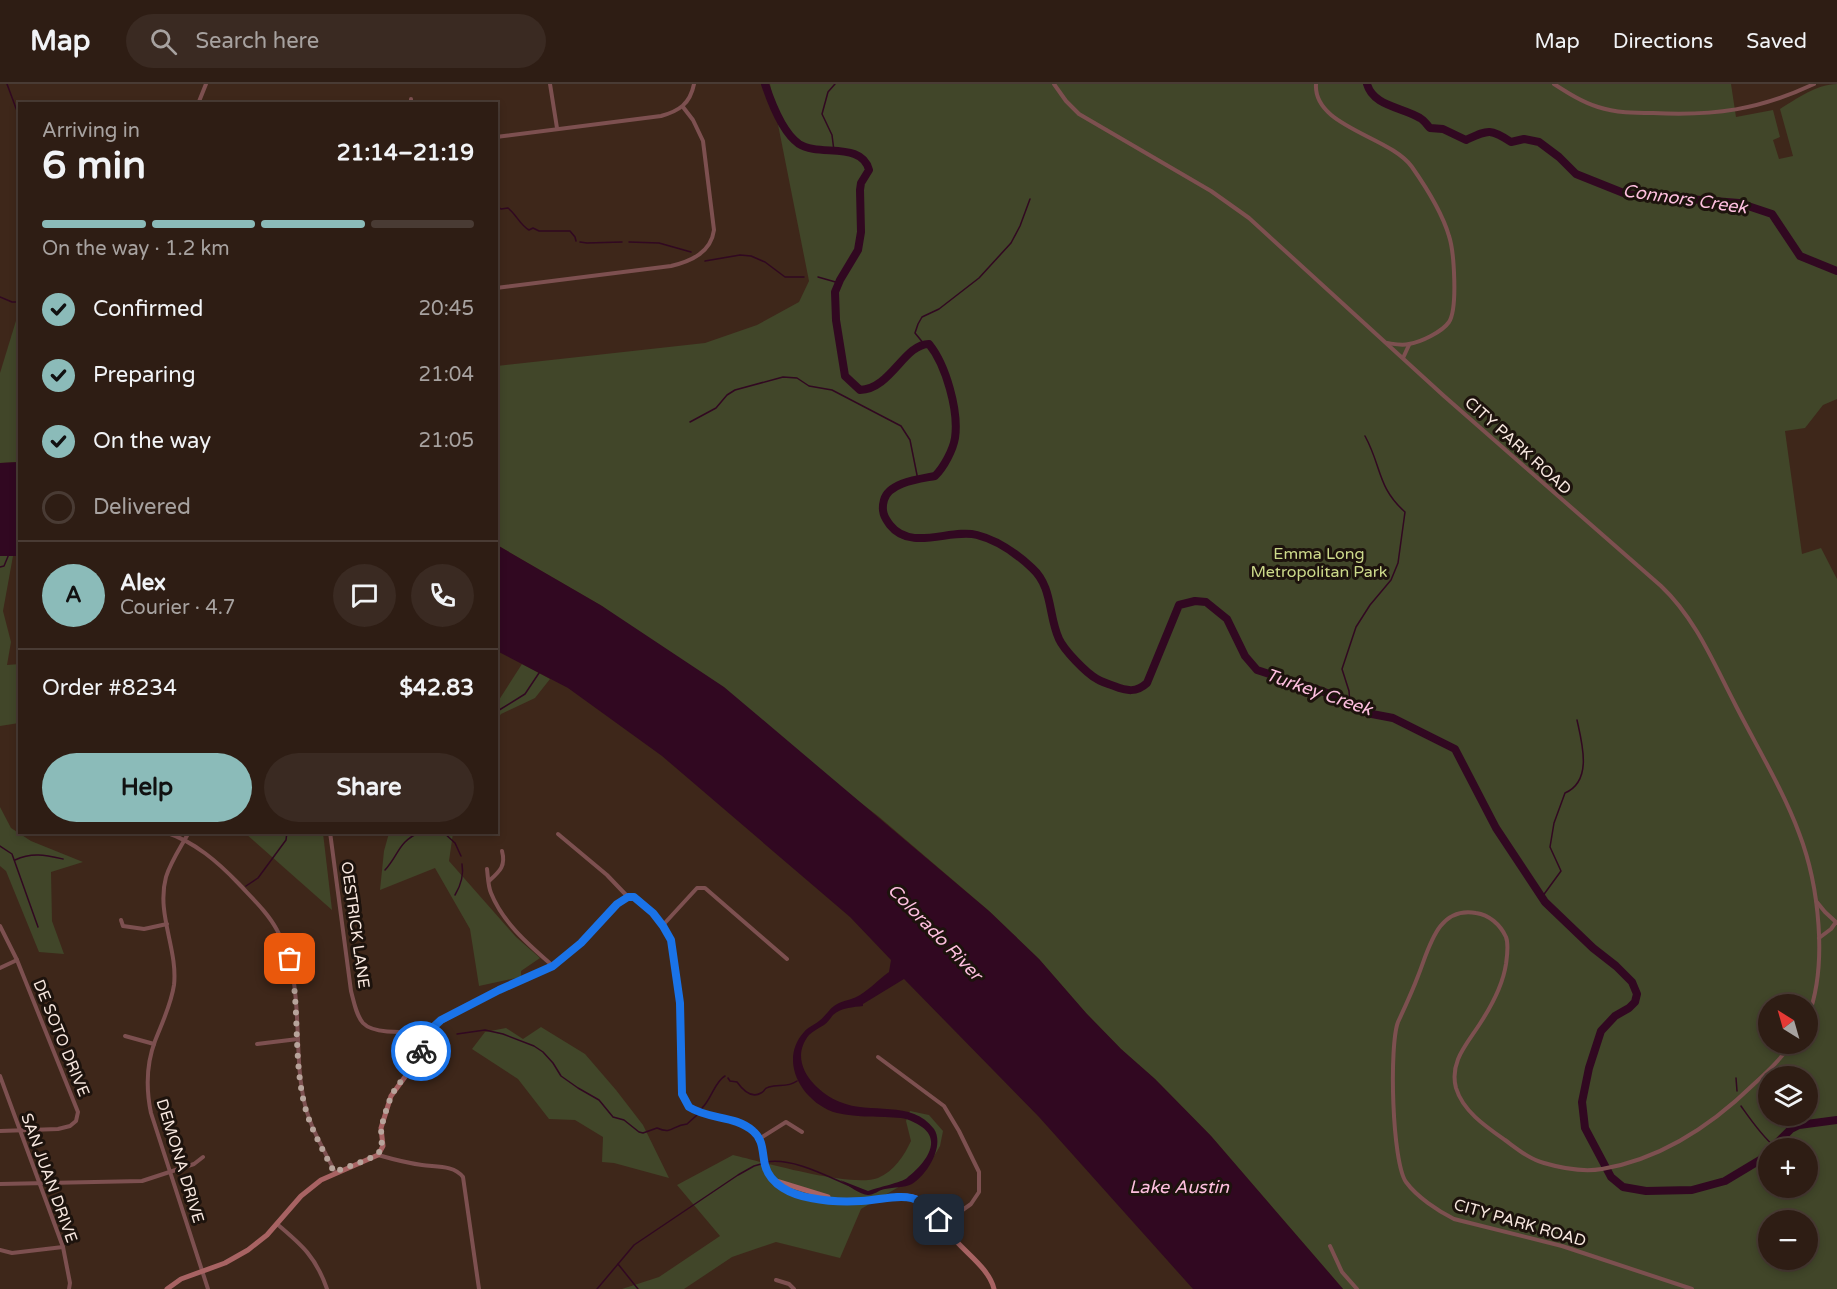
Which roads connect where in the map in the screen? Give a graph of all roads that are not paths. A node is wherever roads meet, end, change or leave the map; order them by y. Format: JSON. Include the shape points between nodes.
{"nodes":[{"id":1,"x":206,"y":84,"type":"edge"},
{"id":2,"x":550,"y":84,"type":"edge"},
{"id":3,"x":694,"y":84,"type":"edge"},
{"id":4,"x":1054,"y":84,"type":"edge"},
{"id":5,"x":1316,"y":84,"type":"edge"},
{"id":6,"x":1554,"y":84,"type":"edge"},
{"id":7,"x":1814,"y":84,"type":"edge"},
{"id":8,"x":199,"y":102,"type":"edge"},
{"id":9,"x":683,"y":107,"type":"junction"},
{"id":10,"x":557,"y":128,"type":"junction"},
{"id":11,"x":498,"y":137,"type":"edge"},
{"id":12,"x":498,"y":288,"type":"edge"},
{"id":13,"x":1385,"y":343,"type":"junction"},
{"id":14,"x":1409,"y":345,"type":"junction"},
{"id":15,"x":1403,"y":359,"type":"junction"},
{"id":16,"x":170,"y":834,"type":"edge"},
{"id":17,"x":188,"y":834,"type":"edge"},
{"id":18,"x":330,"y":834,"type":"edge"},
{"id":19,"x":558,"y":834,"type":"dead end"},
{"id":20,"x":185,"y":840,"type":"junction"},
{"id":21,"x":502,"y":851,"type":"dead end"},
{"id":22,"x":487,"y":869,"type":"dead end"},
{"id":23,"x":489,"y":882,"type":"junction"},
{"id":24,"x":628,"y":897,"type":"junction"},
{"id":25,"x":1815,"y":900,"type":"junction"},
{"id":26,"x":121,"y":920,"type":"dead end"},
{"id":27,"x":1836,"y":923,"type":"edge"},
{"id":28,"x":167,"y":924,"type":"junction"},
{"id":29,"x":0,"y":926,"type":"edge"},
{"id":30,"x":663,"y":926,"type":"junction"},
{"id":31,"x":1819,"y":938,"type":"junction"},
{"id":32,"x":787,"y":959,"type":"dead end"},
{"id":33,"x":18,"y":960,"type":"junction"},
{"id":34,"x":553,"y":966,"type":"junction"},
{"id":35,"x":0,"y":968,"type":"edge"},
{"id":36,"x":1814,"y":994,"type":"edge"},
{"id":37,"x":429,"y":1031,"type":"junction"},
{"id":38,"x":125,"y":1036,"type":"dead end"},
{"id":39,"x":298,"y":1039,"type":"junction"},
{"id":40,"x":154,"y":1044,"type":"junction"},
{"id":41,"x":257,"y":1044,"type":"dead end"},
{"id":42,"x":1783,"y":1054,"type":"edge"},
{"id":43,"x":878,"y":1057,"type":"dead end"},
{"id":44,"x":0,"y":1076,"type":"edge"},
{"id":45,"x":19,"y":1130,"type":"junction"},
{"id":46,"x":0,"y":1131,"type":"edge"},
{"id":47,"x":802,"y":1132,"type":"dead end"},
{"id":48,"x":759,"y":1139,"type":"junction"},
{"id":49,"x":378,"y":1155,"type":"junction"},
{"id":50,"x":203,"y":1157,"type":"dead end"},
{"id":51,"x":334,"y":1172,"type":"junction"},
{"id":52,"x":170,"y":1173,"type":"junction"},
{"id":53,"x":40,"y":1183,"type":"junction"},
{"id":54,"x":0,"y":1184,"type":"edge"},
{"id":55,"x":277,"y":1224,"type":"junction"},
{"id":56,"x":942,"y":1224,"type":"junction"},
{"id":57,"x":1330,"y":1246,"type":"dead end"},
{"id":58,"x":63,"y":1247,"type":"junction"},
{"id":59,"x":0,"y":1250,"type":"edge"},
{"id":60,"x":202,"y":1270,"type":"junction"},
{"id":61,"x":776,"y":1280,"type":"dead end"},
{"id":62,"x":69,"y":1289,"type":"edge"},
{"id":63,"x":167,"y":1289,"type":"edge"},
{"id":64,"x":208,"y":1289,"type":"edge"},
{"id":65,"x":327,"y":1289,"type":"edge"},
{"id":66,"x":479,"y":1289,"type":"edge"},
{"id":67,"x":794,"y":1289,"type":"edge"},
{"id":68,"x":994,"y":1289,"type":"edge"},
{"id":69,"x":1357,"y":1289,"type":"edge"},
{"id":70,"x":1692,"y":1289,"type":"edge"}],
"edges":[{"from":1,"to":8,"type":"street"},
{"from":2,"to":10,"type":"street"},
{"from":3,"to":9,"type":"street"},
{"from":4,"to":13,"type":"street","name":"CITY PARK ROAD","via":[[1079,114],[1237,208]]},
{"from":5,"to":14,"type":"street","via":[[1317,98],[1330,114],[1408,161],[1450,237],[1454,274],[1451,318],[1443,328]]},
{"from":6,"to":7,"type":"street","via":[[1600,108],[1683,115],[1743,109],[1784,98]]},
{"from":9,"to":10,"type":"street","via":[[661,116]]},
{"from":9,"to":12,"type":"street","via":[[703,141],[714,230],[708,248],[671,266]]},
{"from":10,"to":11,"type":"street"},
{"from":13,"to":14,"type":"street"},
{"from":13,"to":15,"type":"street","name":"CITY PARK ROAD"},
{"from":14,"to":15,"type":"street"},
{"from":15,"to":25,"type":"street","name":"CITY PARK ROAD","via":[[1682,608],[1794,822]]},
{"from":16,"to":20,"type":"street"},
{"from":17,"to":20,"type":"street","name":"DEMONA DRIVE"},
{"from":18,"to":37,"type":"street","name":"OESTRICK LANE","via":[[356,1010],[364,1024],[380,1031]]},
{"from":19,"to":24,"type":"street"},
{"from":20,"to":28,"type":"street","name":"DEMONA DRIVE","via":[[166,878],[163,898]]},
{"from":20,"to":39,"type":"street","via":[[220,864],[277,929],[292,970]]},
{"from":21,"to":23,"type":"street","via":[[504,861]]},
{"from":22,"to":23,"type":"street"},
{"from":23,"to":34,"type":"street","via":[[494,900],[523,940]]},
{"from":24,"to":30,"type":"street","via":[[645,904]]},
{"from":24,"to":34,"type":"street"},
{"from":25,"to":27,"type":"street"},
{"from":25,"to":31,"type":"street","name":"CITY PARK ROAD"},
{"from":26,"to":28,"type":"street","via":[[123,926],[138,929]]},
{"from":27,"to":31,"type":"street"},
{"from":28,"to":40,"type":"street","name":"DEMONA DRIVE","via":[[174,984]]},
{"from":29,"to":33,"type":"street","name":"DE SOTO DRIVE"},
{"from":30,"to":32,"type":"street","via":[[697,888],[705,888]]},
{"from":30,"to":48,"type":"street","via":[[671,940],[677,973],[683,1098],[694,1110],[737,1122]]},
{"from":31,"to":36,"type":"street","name":"CITY PARK ROAD"},
{"from":33,"to":35,"type":"street"},
{"from":33,"to":45,"type":"street","name":"DE SOTO DRIVE","via":[[78,1112],[76,1121],[65,1128]]},
{"from":34,"to":37,"type":"street","via":[[441,1020]]},
{"from":37,"to":49,"type":"street","via":[[420,1055],[388,1104],[381,1128],[383,1146]]},
{"from":38,"to":40,"type":"street"},
{"from":39,"to":41,"type":"street"},
{"from":39,"to":51,"type":"street","via":[[305,1104]]},
{"from":40,"to":52,"type":"street","name":"DEMONA DRIVE","via":[[148,1067],[149,1102]]},
{"from":42,"to":70,"type":"street","name":"CITY PARK ROAD","via":[[1705,1127],[1657,1152],[1612,1167],[1581,1169],[1543,1163],[1492,1131],[1464,1105],[1455,1083],[1455,1068],[1462,1050],[1481,1023],[1505,969],[1506,937],[1491,918],[1473,912],[1454,914],[1444,921],[1434,935],[1394,1033],[1397,1155],[1407,1183],[1454,1219],[1562,1246]]},
{"from":43,"to":56,"type":"street","via":[[944,1106],[979,1172],[979,1192],[971,1204]]},
{"from":44,"to":45,"type":"street","name":"SAN JUAN DRIVE"},
{"from":45,"to":46,"type":"street","name":"DE SOTO DRIVE"},
{"from":45,"to":53,"type":"street","name":"SAN JUAN DRIVE"},
{"from":47,"to":48,"type":"street","via":[[786,1122]]},
{"from":48,"to":56,"type":"street","via":[[765,1167],[773,1180],[838,1200],[898,1196],[918,1199]]},
{"from":49,"to":51,"type":"street"},
{"from":49,"to":66,"type":"street","via":[[444,1167],[459,1171],[464,1177]]},
{"from":50,"to":52,"type":"street"},
{"from":51,"to":55,"type":"street","via":[[310,1188]]},
{"from":52,"to":53,"type":"street","via":[[147,1181]]},
{"from":52,"to":60,"type":"street","name":"DEMONA DRIVE"},
{"from":53,"to":54,"type":"street"},
{"from":53,"to":58,"type":"street","name":"SAN JUAN DRIVE"},
{"from":55,"to":60,"type":"street","via":[[248,1250]]},
{"from":55,"to":65,"type":"street","via":[[311,1255]]},
{"from":56,"to":68,"type":"street","via":[[986,1272]]},
{"from":57,"to":69,"type":"street","via":[[1342,1272]]},
{"from":58,"to":59,"type":"street","via":[[12,1253]]},
{"from":58,"to":62,"type":"street","name":"SAN JUAN DRIVE"},
{"from":60,"to":63,"type":"street"},
{"from":60,"to":64,"type":"street","name":"DEMONA DRIVE"},
{"from":61,"to":67,"type":"street"}]}
